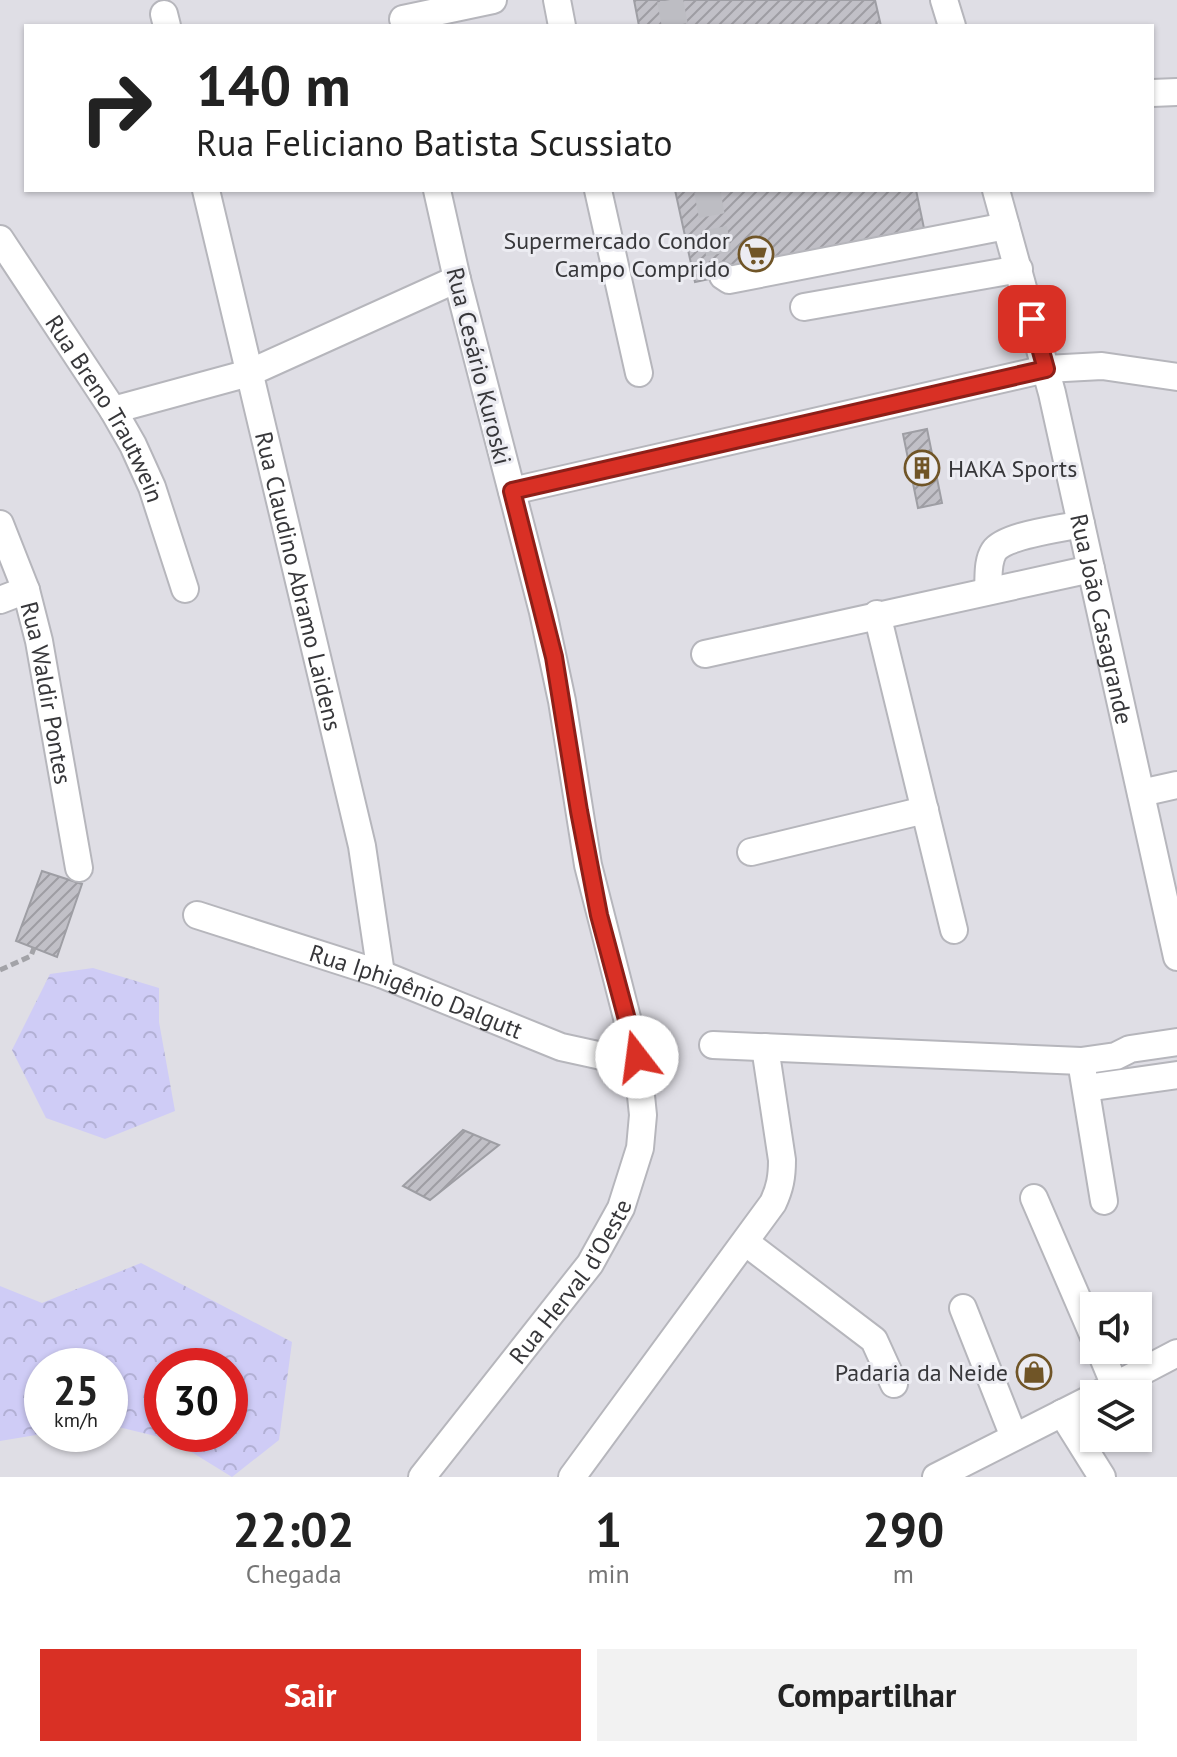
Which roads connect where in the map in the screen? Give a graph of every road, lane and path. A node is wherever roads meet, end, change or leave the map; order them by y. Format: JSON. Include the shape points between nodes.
{"nodes":[{"id":1,"x":493,"y":0,"type":"edge"},
{"id":2,"x":557,"y":0,"type":"edge"},
{"id":3,"x":944,"y":0,"type":"edge"},
{"id":4,"x":402,"y":15,"type":"edge"},
{"id":5,"x":562,"y":24,"type":"edge"},
{"id":6,"x":951,"y":24,"type":"edge"},
{"id":7,"x":1177,"y":92,"type":"edge"},
{"id":8,"x":1154,"y":93,"type":"edge"},
{"id":9,"x":206,"y":192,"type":"edge"},
{"id":10,"x":437,"y":192,"type":"edge"},
{"id":11,"x":598,"y":192,"type":"edge"},
{"id":12,"x":997,"y":192,"type":"edge"},
{"id":13,"x":1006,"y":226,"type":"junction"},
{"id":14,"x":0,"y":239,"type":"edge"},
{"id":15,"x":1019,"y":269,"type":"junction"},
{"id":16,"x":723,"y":276,"type":"dead end"},
{"id":17,"x":457,"y":279,"type":"junction"},
{"id":18,"x":804,"y":307,"type":"dead end"},
{"id":19,"x":1046,"y":369,"type":"junction"},
{"id":20,"x":249,"y":373,"type":"junction"},
{"id":21,"x":639,"y":373,"type":"dead end"},
{"id":22,"x":1177,"y":377,"type":"edge"},
{"id":23,"x":113,"y":410,"type":"junction"},
{"id":24,"x":512,"y":491,"type":"junction"},
{"id":25,"x":0,"y":524,"type":"edge"},
{"id":26,"x":1081,"y":524,"type":"junction"},
{"id":27,"x":1091,"y":569,"type":"junction"},
{"id":28,"x":185,"y":589,"type":"dead end"},
{"id":29,"x":988,"y":589,"type":"junction"},
{"id":30,"x":26,"y":590,"type":"junction"},
{"id":31,"x":0,"y":600,"type":"edge"},
{"id":32,"x":877,"y":614,"type":"junction"},
{"id":33,"x":705,"y":654,"type":"dead end"},
{"id":34,"x":1177,"y":785,"type":"edge"},
{"id":35,"x":1141,"y":793,"type":"junction"},
{"id":36,"x":925,"y":810,"type":"junction"},
{"id":37,"x":751,"y":852,"type":"dead end"},
{"id":38,"x":79,"y":868,"type":"dead end"},
{"id":39,"x":197,"y":915,"type":"dead end"},
{"id":40,"x":954,"y":930,"type":"dead end"},
{"id":41,"x":34,"y":948,"type":"dead end"},
{"id":42,"x":1177,"y":957,"type":"edge"},
{"id":43,"x":0,"y":970,"type":"edge"},
{"id":44,"x":381,"y":974,"type":"junction"},
{"id":45,"x":1177,"y":1042,"type":"edge"},
{"id":46,"x":713,"y":1045,"type":"dead end"},
{"id":47,"x":765,"y":1047,"type":"junction"},
{"id":48,"x":637,"y":1057,"type":"junction"},
{"id":49,"x":1081,"y":1061,"type":"junction"},
{"id":50,"x":1177,"y":1075,"type":"edge"},
{"id":51,"x":1086,"y":1088,"type":"junction"},
{"id":52,"x":1034,"y":1198,"type":"dead end"},
{"id":53,"x":1104,"y":1201,"type":"dead end"},
{"id":54,"x":745,"y":1242,"type":"junction"},
{"id":55,"x":1080,"y":1305,"type":"edge"},
{"id":56,"x":963,"y":1308,"type":"dead end"},
{"id":57,"x":1177,"y":1353,"type":"edge"},
{"id":58,"x":1126,"y":1380,"type":"edge"},
{"id":59,"x":894,"y":1384,"type":"dead end"},
{"id":60,"x":1080,"y":1404,"type":"edge"},
{"id":61,"x":1062,"y":1413,"type":"junction"},
{"id":62,"x":1014,"y":1437,"type":"junction"},
{"id":63,"x":422,"y":1477,"type":"edge"},
{"id":64,"x":572,"y":1477,"type":"edge"},
{"id":65,"x":936,"y":1477,"type":"edge"},
{"id":66,"x":1102,"y":1477,"type":"edge"}],
"edges":[{"from":1,"to":4,"type":"street"},
{"from":2,"to":5,"type":"street"},
{"from":3,"to":6,"type":"street"},
{"from":7,"to":8,"type":"street"},
{"from":9,"to":20,"type":"street","name":"Rua Claudino Abramo Laidens"},
{"from":10,"to":17,"type":"street","name":"Rua Cesário Kuroski"},
{"from":11,"to":21,"type":"street"},
{"from":12,"to":13,"type":"street","name":"Rua João Casagrande"},
{"from":13,"to":15,"type":"street","name":"Rua João Casagrande"},
{"from":13,"to":16,"type":"street","via":[[729,280]]},
{"from":14,"to":23,"type":"street","name":"Rua Breno Trautwein"},
{"from":15,"to":18,"type":"street"},
{"from":15,"to":19,"type":"street","name":"Rua João Casagrande"},
{"from":17,"to":20,"type":"street"},
{"from":17,"to":24,"type":"street","name":"Rua Cesário Kuroski"},
{"from":19,"to":22,"type":"street","via":[[1102,366]]},
{"from":19,"to":24,"type":"street"},
{"from":19,"to":26,"type":"street","name":"Rua João Casagrande"},
{"from":20,"to":23,"type":"street"},
{"from":20,"to":44,"type":"street","name":"Rua Claudino Abramo Laidens","via":[[362,846]]},
{"from":23,"to":28,"type":"street","name":"Rua Breno Trautwein","via":[[145,468]]},
{"from":24,"to":48,"type":"street","name":"Rua Cesário Kuroski","via":[[554,657],[599,915]]},
{"from":25,"to":30,"type":"street","name":"Rua Waldir Pontes"},
{"from":26,"to":27,"type":"street","name":"Rua João Casagrande"},
{"from":26,"to":29,"type":"street","via":[[998,547],[992,554]]},
{"from":27,"to":29,"type":"street"},
{"from":27,"to":35,"type":"street","name":"Rua João Casagrande"},
{"from":29,"to":32,"type":"street"},
{"from":30,"to":31,"type":"street"},
{"from":30,"to":38,"type":"street","name":"Rua Waldir Pontes"},
{"from":32,"to":33,"type":"street"},
{"from":32,"to":36,"type":"street"},
{"from":34,"to":35,"type":"street"},
{"from":35,"to":42,"type":"street","name":"Rua João Casagrande"},
{"from":36,"to":37,"type":"street"},
{"from":36,"to":40,"type":"street"},
{"from":39,"to":44,"type":"street","name":"Rua Iphigênio Dalgutt"},
{"from":41,"to":43,"type":"path","via":[[31,956]]},
{"from":44,"to":48,"type":"street","name":"Rua Iphigênio Dalgutt","via":[[561,1047]]},
{"from":45,"to":49,"type":"street"},
{"from":46,"to":47,"type":"street"},
{"from":47,"to":49,"type":"street"},
{"from":47,"to":54,"type":"street","via":[[782,1176],[773,1203]]},
{"from":48,"to":63,"type":"street","name":"Rua Herval d'Oeste","via":[[643,1115],[640,1148],[621,1208],[590,1264]]},
{"from":49,"to":51,"type":"street"},
{"from":50,"to":51,"type":"street"},
{"from":51,"to":53,"type":"street"},
{"from":52,"to":55,"type":"street"},
{"from":54,"to":59,"type":"street","via":[[874,1340]]},
{"from":54,"to":64,"type":"street"},
{"from":56,"to":62,"type":"street"},
{"from":57,"to":58,"type":"street"},
{"from":60,"to":61,"type":"street"},
{"from":61,"to":62,"type":"street"},
{"from":61,"to":66,"type":"street"},
{"from":62,"to":65,"type":"street"}]}
